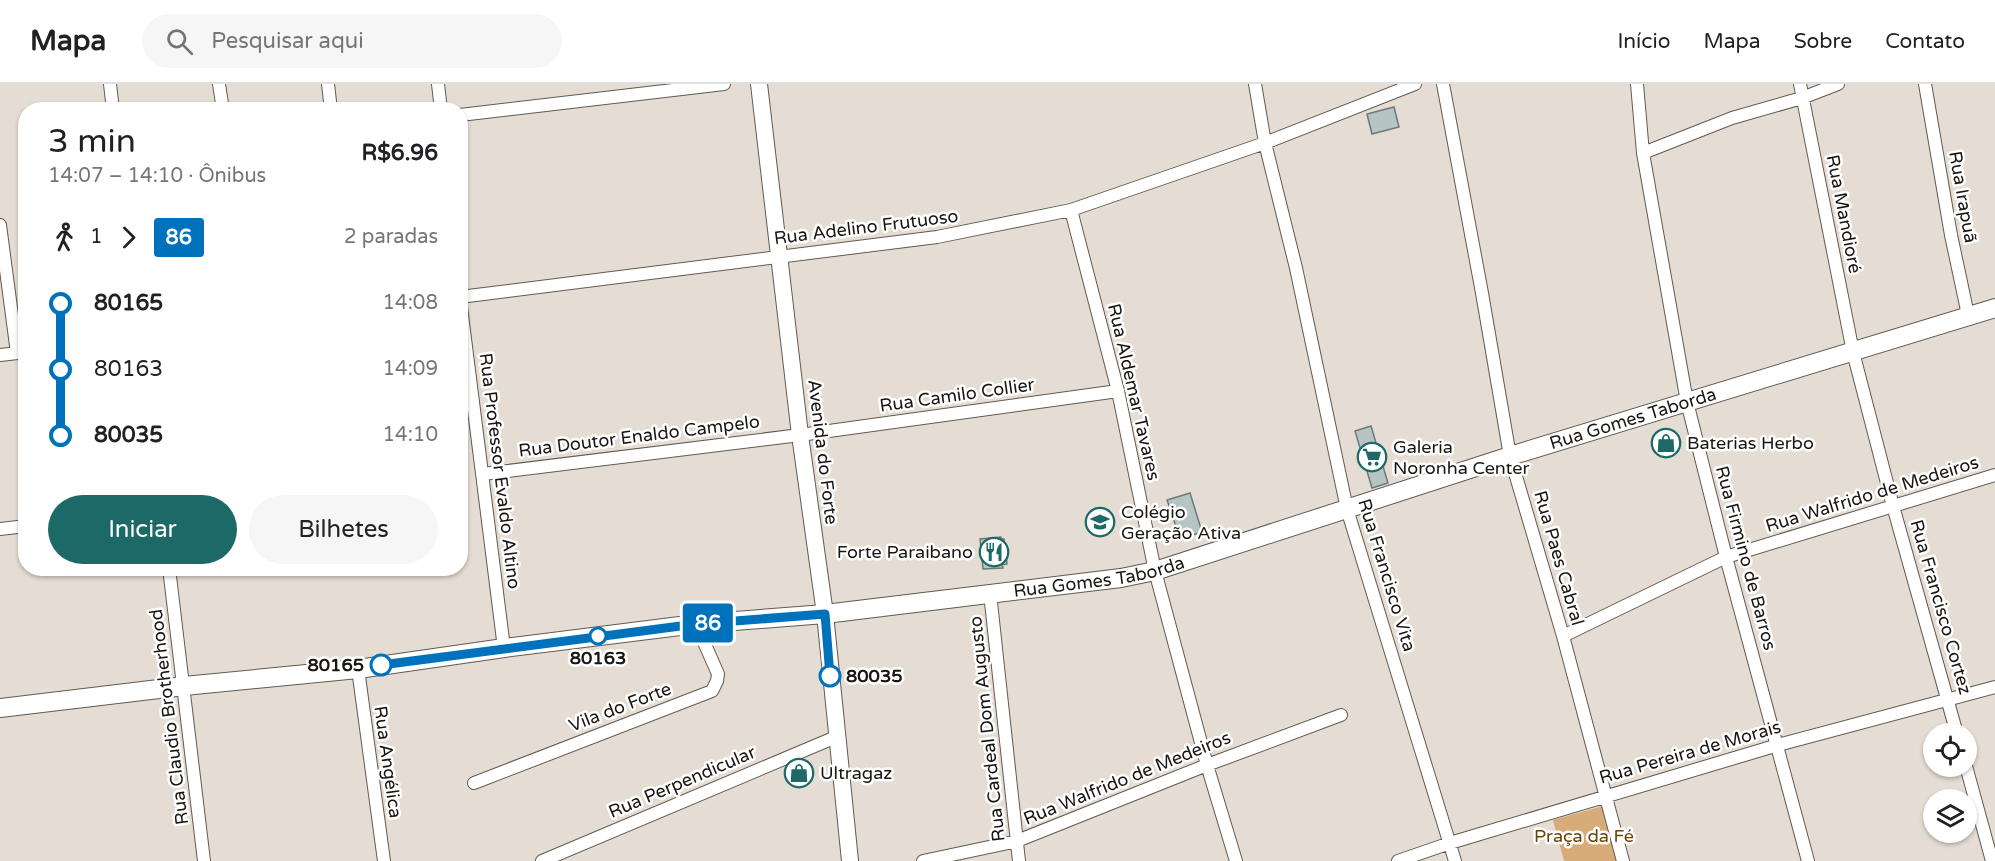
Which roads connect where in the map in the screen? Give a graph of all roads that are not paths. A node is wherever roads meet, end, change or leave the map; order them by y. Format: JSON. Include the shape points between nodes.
{"nodes":[{"id":1,"x":110,"y":84,"type":"edge"},
{"id":2,"x":219,"y":84,"type":"edge"},
{"id":3,"x":328,"y":84,"type":"edge"},
{"id":4,"x":438,"y":84,"type":"edge"},
{"id":5,"x":724,"y":84,"type":"edge"},
{"id":6,"x":759,"y":84,"type":"edge"},
{"id":7,"x":1255,"y":84,"type":"edge"},
{"id":8,"x":1415,"y":84,"type":"edge"},
{"id":9,"x":1443,"y":84,"type":"edge"},
{"id":10,"x":1637,"y":84,"type":"edge"},
{"id":11,"x":1800,"y":84,"type":"edge"},
{"id":12,"x":1838,"y":84,"type":"edge"},
{"id":13,"x":1925,"y":84,"type":"edge"},
{"id":14,"x":1802,"y":98,"type":"junction"},
{"id":15,"x":112,"y":102,"type":"edge"},
{"id":16,"x":222,"y":102,"type":"edge"},
{"id":17,"x":330,"y":102,"type":"edge"},
{"id":18,"x":440,"y":102,"type":"edge"},
{"id":19,"x":468,"y":114,"type":"edge"},
{"id":20,"x":1265,"y":143,"type":"junction"},
{"id":21,"x":1643,"y":153,"type":"junction"},
{"id":22,"x":1071,"y":210,"type":"junction"},
{"id":23,"x":0,"y":225,"type":"edge"},
{"id":24,"x":779,"y":257,"type":"junction"},
{"id":25,"x":468,"y":297,"type":"edge"},
{"id":26,"x":1995,"y":308,"type":"edge"},
{"id":27,"x":1968,"y":315,"type":"junction"},
{"id":28,"x":18,"y":334,"type":"edge"},
{"id":29,"x":18,"y":352,"type":"edge"},
{"id":30,"x":1853,"y":352,"type":"junction"},
{"id":31,"x":0,"y":354,"type":"edge"},
{"id":32,"x":468,"y":359,"type":"edge"},
{"id":33,"x":1118,"y":391,"type":"junction"},
{"id":34,"x":1687,"y":402,"type":"junction"},
{"id":35,"x":800,"y":435,"type":"junction"},
{"id":36,"x":1510,"y":456,"type":"junction"},
{"id":37,"x":483,"y":474,"type":"junction"},
{"id":38,"x":1995,"y":475,"type":"edge"},
{"id":39,"x":1893,"y":506,"type":"junction"},
{"id":40,"x":1347,"y":509,"type":"junction"},
{"id":41,"x":18,"y":527,"type":"edge"},
{"id":42,"x":0,"y":529,"type":"edge"},
{"id":43,"x":1726,"y":557,"type":"junction"},
{"id":44,"x":1155,"y":571,"type":"junction"},
{"id":45,"x":170,"y":576,"type":"edge"},
{"id":46,"x":990,"y":593,"type":"junction"},
{"id":47,"x":819,"y":615,"type":"junction"},
{"id":48,"x":696,"y":624,"type":"junction"},
{"id":49,"x":1563,"y":636,"type":"junction"},
{"id":50,"x":504,"y":648,"type":"junction"},
{"id":51,"x":358,"y":669,"type":"junction"},
{"id":52,"x":184,"y":686,"type":"junction"},
{"id":53,"x":1995,"y":687,"type":"edge"},
{"id":54,"x":1948,"y":699,"type":"junction"},
{"id":55,"x":0,"y":708,"type":"edge"},
{"id":56,"x":1341,"y":715,"type":"dead end"},
{"id":57,"x":1954,"y":723,"type":"edge"},
{"id":58,"x":836,"y":737,"type":"junction"},
{"id":59,"x":1778,"y":745,"type":"junction"},
{"id":60,"x":1207,"y":765,"type":"junction"},
{"id":61,"x":1969,"y":777,"type":"edge"},
{"id":62,"x":474,"y":783,"type":"dead end"},
{"id":63,"x":1606,"y":795,"type":"junction"},
{"id":64,"x":1017,"y":841,"type":"junction"},
{"id":65,"x":1450,"y":843,"type":"junction"},
{"id":66,"x":1992,"y":852,"type":"edge"},
{"id":67,"x":204,"y":861,"type":"edge"},
{"id":68,"x":384,"y":861,"type":"edge"},
{"id":69,"x":542,"y":861,"type":"edge"},
{"id":70,"x":850,"y":861,"type":"edge"},
{"id":71,"x":923,"y":861,"type":"edge"},
{"id":72,"x":1019,"y":861,"type":"edge"},
{"id":73,"x":1236,"y":861,"type":"edge"},
{"id":74,"x":1398,"y":861,"type":"edge"},
{"id":75,"x":1455,"y":861,"type":"edge"},
{"id":76,"x":1623,"y":861,"type":"edge"},
{"id":77,"x":1808,"y":861,"type":"edge"}],
"edges":[{"from":1,"to":15,"type":"street"},
{"from":2,"to":16,"type":"street"},
{"from":3,"to":17,"type":"street"},
{"from":4,"to":18,"type":"street"},
{"from":5,"to":19,"type":"street"},
{"from":6,"to":24,"type":"street","name":"Avenida do Forte"},
{"from":7,"to":20,"type":"street","name":"Rua Francisco Vita"},
{"from":8,"to":20,"type":"street","name":"Rua Adelino Frutuoso"},
{"from":9,"to":36,"type":"street","name":"Rua Paes Cabral"},
{"from":10,"to":21,"type":"street","name":"Rua Firmino de Barros"},
{"from":11,"to":14,"type":"street","name":"Rua Mandioré"},
{"from":12,"to":14,"type":"street"},
{"from":13,"to":27,"type":"street","name":"Rua Irapuã"},
{"from":14,"to":21,"type":"street","via":[[1732,118]]},
{"from":14,"to":30,"type":"street","name":"Rua Mandioré"},
{"from":20,"to":22,"type":"street","name":"Rua Adelino Frutuoso"},
{"from":20,"to":40,"type":"street","name":"Rua Francisco Vita"},
{"from":21,"to":34,"type":"street","name":"Rua Firmino de Barros"},
{"from":22,"to":24,"type":"street","name":"Rua Adelino Frutuoso","via":[[937,237]]},
{"from":22,"to":33,"type":"street","name":"Rua Aldemar Tavares"},
{"from":23,"to":28,"type":"street"},
{"from":24,"to":25,"type":"street","name":"Rua Adelino Frutuoso"},
{"from":24,"to":35,"type":"street","name":"Avenida do Forte"},
{"from":26,"to":27,"type":"main road","name":"Rua Gomes Taborda"},
{"from":27,"to":30,"type":"main road","name":"Rua Gomes Taborda"},
{"from":29,"to":31,"type":"street"},
{"from":30,"to":34,"type":"main road","name":"Rua Gomes Taborda"},
{"from":30,"to":39,"type":"street","name":"Rua Francisco Cortez"},
{"from":32,"to":37,"type":"street","name":"Rua Professor Evaldo Altino"},
{"from":33,"to":35,"type":"street","name":"Rua Camilo Collier"},
{"from":33,"to":44,"type":"street","name":"Rua Aldemar Tavares"},
{"from":34,"to":36,"type":"main road","name":"Rua Gomes Taborda"},
{"from":34,"to":43,"type":"street","name":"Rua Firmino de Barros"},
{"from":35,"to":37,"type":"street","name":"Rua Doutor Enaldo Campelo"},
{"from":35,"to":47,"type":"street","name":"Avenida do Forte"},
{"from":36,"to":40,"type":"main road","name":"Rua Gomes Taborda"},
{"from":36,"to":49,"type":"street","name":"Rua Paes Cabral"},
{"from":37,"to":50,"type":"street","name":"Rua Professor Evaldo Altino"},
{"from":38,"to":39,"type":"street","name":"Rua Walfrido de Medeiros"},
{"from":39,"to":43,"type":"street","name":"Rua Walfrido de Medeiros"},
{"from":39,"to":54,"type":"street","name":"Rua Francisco Cortez"},
{"from":40,"to":44,"type":"main road","name":"Rua Gomes Taborda"},
{"from":40,"to":65,"type":"street","name":"Rua Francisco Vita"},
{"from":41,"to":42,"type":"street"},
{"from":43,"to":49,"type":"street","name":"Rua Walfrido de Medeiros"},
{"from":43,"to":59,"type":"street","name":"Rua Firmino de Barros"},
{"from":44,"to":46,"type":"main road","name":"Rua Gomes Taborda"},
{"from":44,"to":60,"type":"street","name":"Rua Aldemar Tavares"},
{"from":45,"to":52,"type":"street","name":"Rua Claudio Brotherhood"},
{"from":46,"to":47,"type":"main road","name":"Rua Gomes Taborda"},
{"from":46,"to":64,"type":"street","name":"Rua Cardeal Dom Augusto"},
{"from":47,"to":48,"type":"main road","name":"Rua Gomes Taborda"},
{"from":47,"to":58,"type":"street","name":"Avenida do Forte"},
{"from":48,"to":50,"type":"main road","name":"Rua Gomes Taborda"},
{"from":48,"to":62,"type":"street","name":"Vila do Forte","via":[[718,674],[712,691]]},
{"from":49,"to":63,"type":"street","name":"Rua Paes Cabral"},
{"from":50,"to":51,"type":"main road","name":"Rua Gomes Taborda"},
{"from":51,"to":52,"type":"main road","name":"Rua Gomes Taborda"},
{"from":51,"to":68,"type":"street","name":"Rua Angélica"},
{"from":52,"to":55,"type":"main road","name":"Rua Gomes Taborda"},
{"from":52,"to":67,"type":"street","name":"Rua Claudio Brotherhood"},
{"from":53,"to":54,"type":"street","name":"Rua Pereira de Morais"},
{"from":54,"to":57,"type":"street","name":"Rua Francisco Cortez"},
{"from":54,"to":59,"type":"street","name":"Rua Pereira de Morais"},
{"from":56,"to":60,"type":"street","name":"Rua Walfrido de Medeiros"},
{"from":58,"to":69,"type":"street","name":"Rua Perpendicular"},
{"from":58,"to":70,"type":"street","name":"Avenida do Forte"},
{"from":59,"to":63,"type":"street","name":"Rua Pereira de Morais"},
{"from":59,"to":77,"type":"street","name":"Rua Firmino de Barros"},
{"from":60,"to":64,"type":"street","name":"Rua Walfrido de Medeiros"},
{"from":60,"to":73,"type":"street","name":"Rua Aldemar Tavares"},
{"from":61,"to":66,"type":"street"},
{"from":63,"to":65,"type":"street","name":"Rua Pereira de Morais"},
{"from":63,"to":76,"type":"street","name":"Rua Paes Cabral"},
{"from":64,"to":71,"type":"street","name":"Rua Walfrido de Medeiros"},
{"from":64,"to":72,"type":"street","name":"Rua Cardeal Dom Augusto"},
{"from":65,"to":74,"type":"street","name":"Rua Pereira de Morais"},
{"from":65,"to":75,"type":"street","name":"Rua Francisco Vita"}]}
